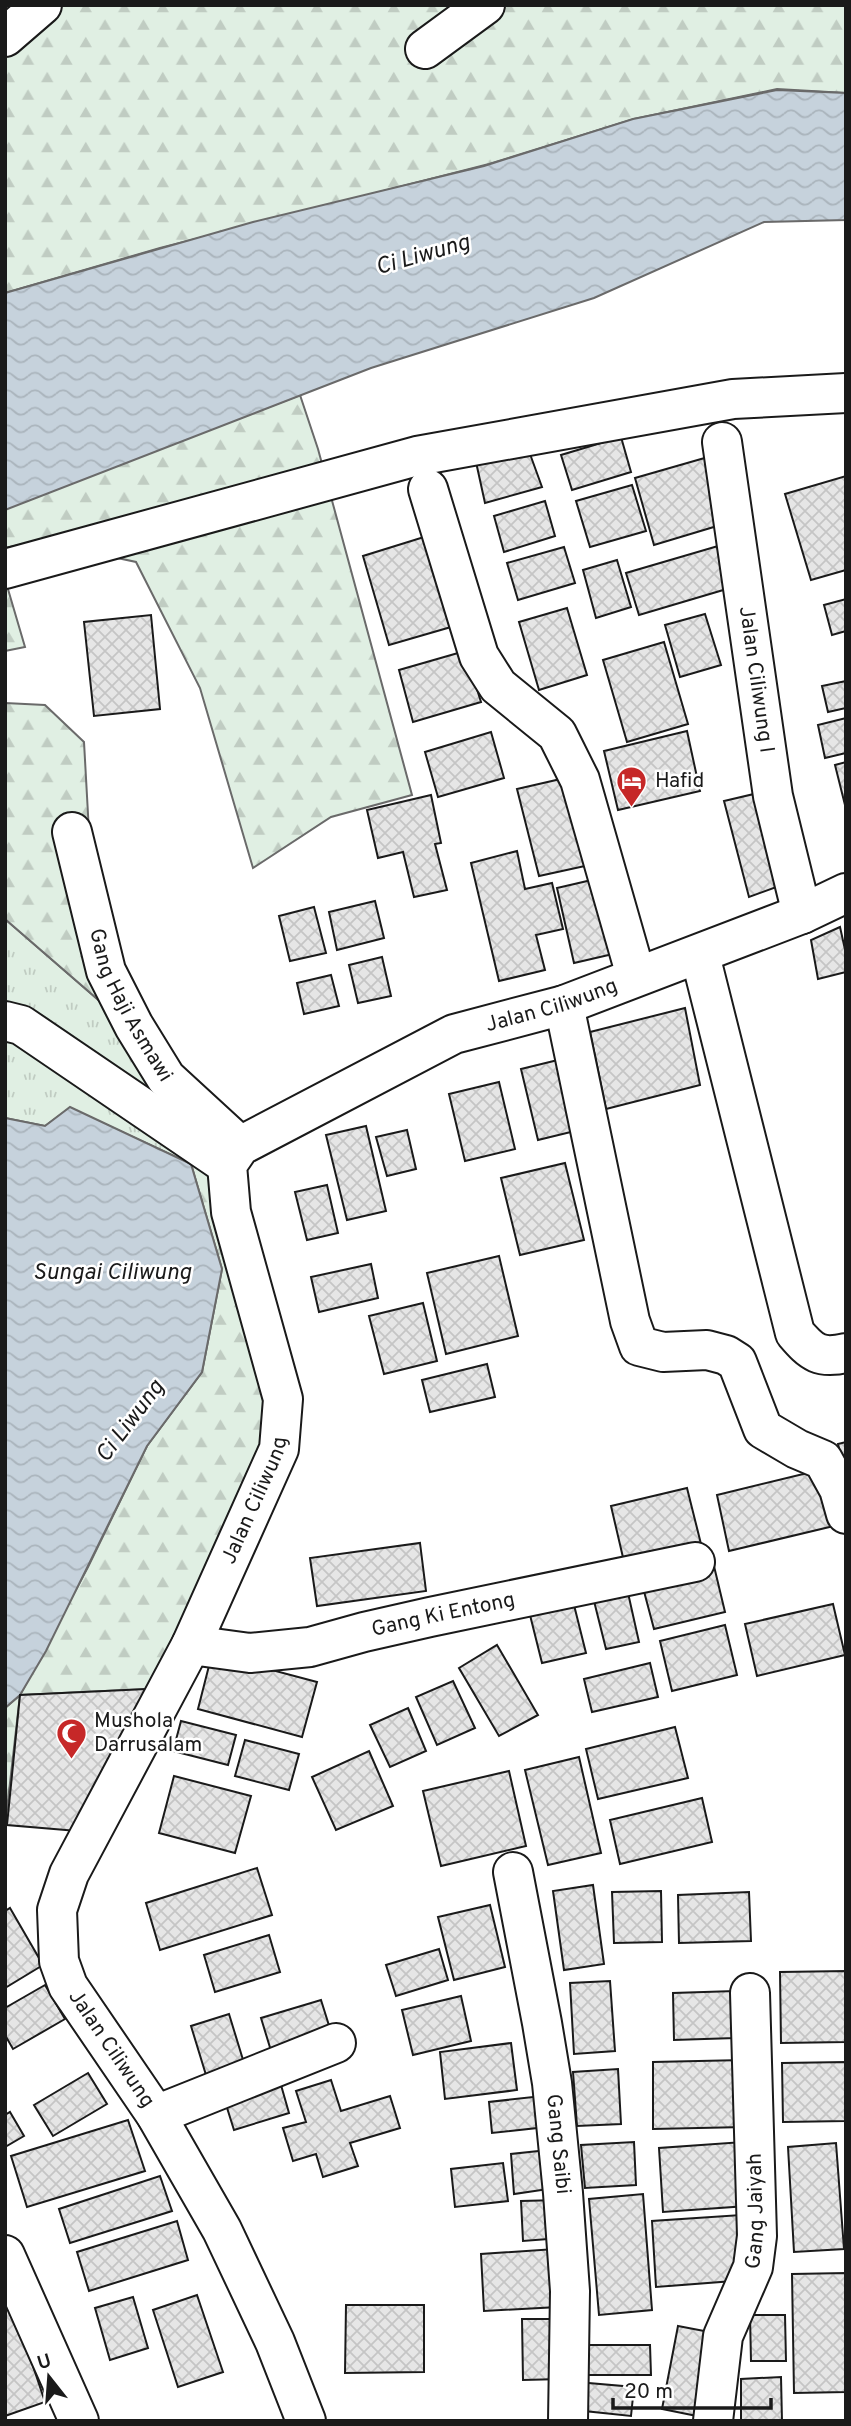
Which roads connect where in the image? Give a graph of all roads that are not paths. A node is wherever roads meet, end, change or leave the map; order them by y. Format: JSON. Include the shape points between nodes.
{"nodes":[{"id":1,"x":42,"y":5,"type":"edge"},
{"id":2,"x":485,"y":5,"type":"edge"},
{"id":3,"x":5,"y":37,"type":"edge"},
{"id":4,"x":425,"y":49,"type":"dead end"},
{"id":5,"x":846,"y":393,"type":"edge"},
{"id":6,"x":722,"y":442,"type":"dead end"},
{"id":7,"x":428,"y":489,"type":"dead end"},
{"id":8,"x":5,"y":569,"type":"edge"},
{"id":9,"x":72,"y":832,"type":"dead end"},
{"id":10,"x":846,"y":893,"type":"edge"},
{"id":11,"x":802,"y":914,"type":"junction"},
{"id":12,"x":700,"y":955,"type":"junction"},
{"id":13,"x":636,"y":976,"type":"junction"},
{"id":14,"x":565,"y":1005,"type":"junction"},
{"id":15,"x":5,"y":1021,"type":"edge"},
{"id":16,"x":233,"y":1156,"type":"junction"},
{"id":17,"x":846,"y":1353,"type":"edge"},
{"id":18,"x":846,"y":1514,"type":"edge"},
{"id":19,"x":695,"y":1562,"type":"dead end"},
{"id":20,"x":191,"y":1645,"type":"junction"},
{"id":21,"x":513,"y":1871,"type":"dead end"},
{"id":22,"x":750,"y":1993,"type":"dead end"},
{"id":23,"x":336,"y":2043,"type":"dead end"},
{"id":24,"x":156,"y":2115,"type":"junction"},
{"id":25,"x":5,"y":2255,"type":"edge"},
{"id":26,"x":79,"y":2421,"type":"edge"},
{"id":27,"x":306,"y":2421,"type":"edge"},
{"id":28,"x":568,"y":2421,"type":"edge"},
{"id":29,"x":713,"y":2421,"type":"edge"}],
"edges":[{"from":1,"to":3,"type":"street"},
{"from":2,"to":4,"type":"street"},
{"from":5,"to":8,"type":"street","via":[[733,399],[417,456]]},
{"from":6,"to":11,"type":"street","name":"Jalan Ciliwung I","via":[[773,796]]},
{"from":7,"to":13,"type":"street","via":[[479,656],[498,686],[557,734],[580,779]]},
{"from":9,"to":16,"type":"street","name":"Gang Haji Asmawi","via":[[106,971],[166,1078]]},
{"from":10,"to":11,"type":"street","name":"Jalan Ciliwung"},
{"from":11,"to":12,"type":"street","name":"Jalan Ciliwung"},
{"from":12,"to":13,"type":"street","name":"Jalan Ciliwung"},
{"from":12,"to":17,"type":"street","via":[[795,1333],[810,1351],[830,1356]]},
{"from":13,"to":14,"type":"street","name":"Jalan Ciliwung"},
{"from":14,"to":16,"type":"street","name":"Jalan Ciliwung","via":[[454,1034]]},
{"from":14,"to":18,"type":"street","via":[[639,1346],[663,1352],[707,1350],[737,1362],[763,1429],[823,1460]]},
{"from":15,"to":16,"type":"street","via":[[21,1025]]},
{"from":16,"to":20,"type":"street","name":"Jalan Ciliwung","via":[[231,1212],[283,1399],[279,1450]]},
{"from":19,"to":20,"type":"street","name":"Gang Ki Entong","via":[[310,1647],[250,1653]]},
{"from":20,"to":24,"type":"street","name":"Jalan Ciliwung","via":[[69,1874],[57,1910],[59,1961],[68,1986]]},
{"from":21,"to":28,"type":"street","name":"Gang Saibi","via":[[552,2084],[563,2193],[570,2291]]},
{"from":22,"to":29,"type":"street","name":"Gang Jaiyah","via":[[757,2236],[752,2267],[723,2336]]},
{"from":23,"to":24,"type":"street"},
{"from":24,"to":27,"type":"street","name":"Jalan Ciliwung","via":[[222,2230]]},
{"from":25,"to":26,"type":"street"}]}
